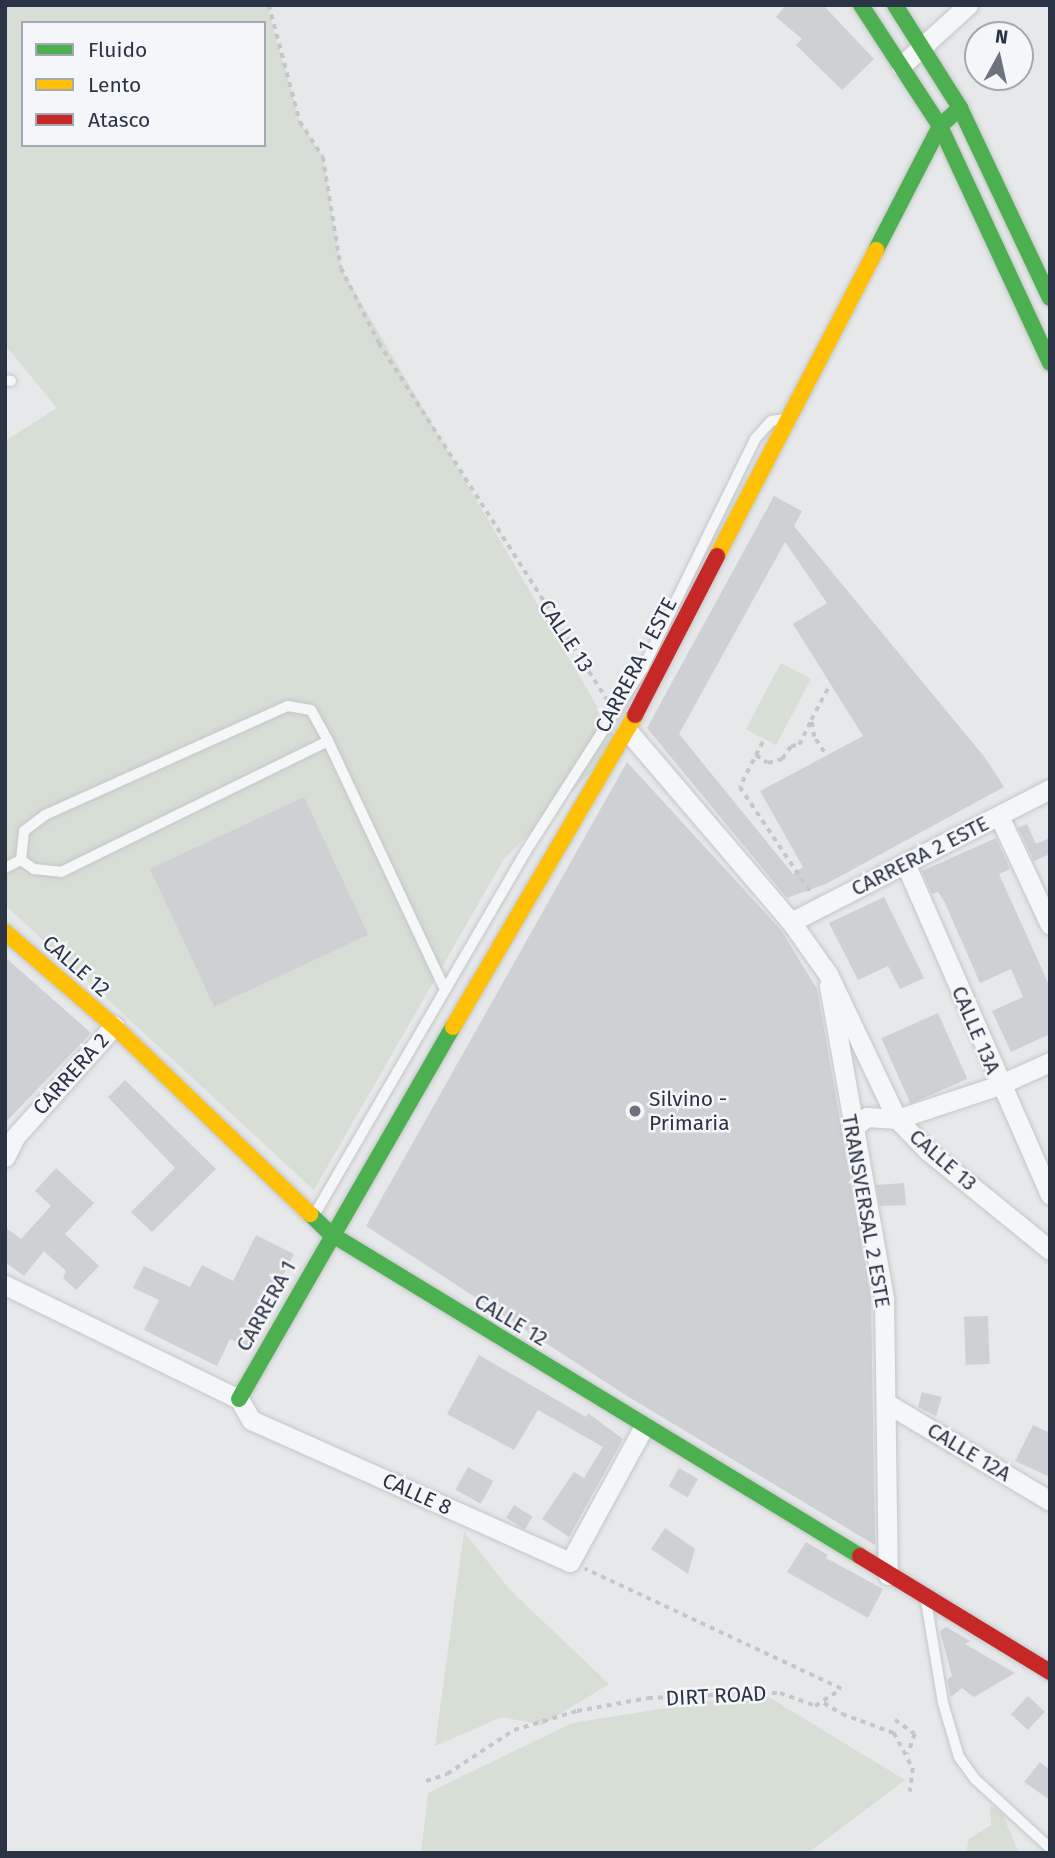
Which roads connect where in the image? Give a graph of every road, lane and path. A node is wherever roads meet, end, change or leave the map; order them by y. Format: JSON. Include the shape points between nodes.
{"nodes":[{"id":1,"x":269,"y":5,"type":"edge"},
{"id":2,"x":861,"y":5,"type":"edge"},
{"id":3,"x":895,"y":5,"type":"edge"},
{"id":4,"x":968,"y":5,"type":"edge"},
{"id":5,"x":921,"y":48,"type":"junction"},
{"id":6,"x":901,"y":66,"type":"junction"},
{"id":7,"x":960,"y":108,"type":"junction"},
{"id":8,"x":940,"y":126,"type":"junction"},
{"id":9,"x":1050,"y":298,"type":"edge"},
{"id":10,"x":1050,"y":363,"type":"edge"},
{"id":11,"x":828,"y":688,"type":"dead end"},
{"id":12,"x":811,"y":720,"type":"junction"},
{"id":13,"x":622,"y":722,"type":"junction"},
{"id":14,"x":328,"y":741,"type":"junction"},
{"id":15,"x":763,"y":742,"type":"dead end"},
{"id":16,"x":824,"y":752,"type":"dead end"},
{"id":17,"x":756,"y":755,"type":"junction"},
{"id":18,"x":1050,"y":789,"type":"edge"},
{"id":19,"x":999,"y":816,"type":"junction"},
{"id":20,"x":21,"y":860,"type":"junction"},
{"id":21,"x":905,"y":863,"type":"junction"},
{"id":22,"x":5,"y":868,"type":"edge"},
{"id":23,"x":820,"y":907,"type":"junction"},
{"id":24,"x":790,"y":922,"type":"junction"},
{"id":25,"x":1050,"y":925,"type":"edge"},
{"id":26,"x":8,"y":940,"type":"edge"},
{"id":27,"x":828,"y":974,"type":"junction"},
{"id":28,"x":445,"y":990,"type":"junction"},
{"id":29,"x":114,"y":1026,"type":"junction"},
{"id":30,"x":1050,"y":1062,"type":"edge"},
{"id":31,"x":999,"y":1085,"type":"junction"},
{"id":32,"x":897,"y":1119,"type":"junction"},
{"id":33,"x":851,"y":1129,"type":"junction"},
{"id":34,"x":5,"y":1157,"type":"edge"},
{"id":35,"x":1050,"y":1195,"type":"edge"},
{"id":36,"x":313,"y":1217,"type":"junction"},
{"id":37,"x":331,"y":1234,"type":"junction"},
{"id":38,"x":1050,"y":1250,"type":"edge"},
{"id":39,"x":5,"y":1285,"type":"edge"},
{"id":40,"x":239,"y":1399,"type":"junction"},
{"id":41,"x":888,"y":1404,"type":"junction"},
{"id":42,"x":645,"y":1426,"type":"junction"},
{"id":43,"x":1050,"y":1501,"type":"edge"},
{"id":44,"x":570,"y":1562,"type":"junction"},
{"id":45,"x":888,"y":1575,"type":"junction"},
{"id":46,"x":925,"y":1597,"type":"junction"},
{"id":47,"x":1050,"y":1672,"type":"edge"},
{"id":48,"x":824,"y":1703,"type":"junction"},
{"id":49,"x":895,"y":1720,"type":"dead end"},
{"id":50,"x":908,"y":1754,"type":"junction"},
{"id":51,"x":426,"y":1781,"type":"dead end"},
{"id":52,"x":910,"y":1792,"type":"dead end"},
{"id":53,"x":1049,"y":1847,"type":"edge"}],
"edges":[{"from":1,"to":13,"type":"path","name":"CALLE 13","via":[[300,122],[323,157],[341,268],[379,344]]},
{"from":2,"to":6,"type":"street"},
{"from":3,"to":5,"type":"street"},
{"from":4,"to":5,"type":"street"},
{"from":5,"to":6,"type":"street"},
{"from":5,"to":7,"type":"street"},
{"from":6,"to":8,"type":"street"},
{"from":7,"to":8,"type":"street","name":"CARRERA 1 ESTE"},
{"from":7,"to":9,"type":"street"},
{"from":8,"to":10,"type":"street"},
{"from":8,"to":13,"type":"street","name":"CARRERA 1 ESTE"},
{"from":11,"to":12,"type":"path"},
{"from":12,"to":16,"type":"path"},
{"from":12,"to":17,"type":"path","via":[[799,744],[782,759],[768,763]]},
{"from":13,"to":24,"type":"street","name":"CALLE 13"},
{"from":13,"to":28,"type":"lane","via":[[526,851]]},
{"from":13,"to":37,"type":"street","name":"CARRERA 1 ESTE"},
{"from":14,"to":20,"type":"lane","via":[[61,872],[34,869]]},
{"from":14,"to":20,"type":"lane","via":[[311,710],[288,706],[45,815],[24,831]]},
{"from":14,"to":28,"type":"lane"},
{"from":15,"to":17,"type":"path"},
{"from":17,"to":23,"type":"path","via":[[740,787]]},
{"from":18,"to":19,"type":"street","name":"CARRERA 2 ESTE"},
{"from":19,"to":21,"type":"street","name":"CARRERA 2 ESTE"},
{"from":19,"to":25,"type":"street"},
{"from":20,"to":22,"type":"lane"},
{"from":21,"to":23,"type":"street","name":"CARRERA 2 ESTE"},
{"from":21,"to":31,"type":"street","name":"CALLE 13A"},
{"from":23,"to":24,"type":"street","name":"CARRERA 2 ESTE"},
{"from":24,"to":27,"type":"street","name":"CALLE 13"},
{"from":26,"to":29,"type":"street","name":"CALLE 12"},
{"from":27,"to":32,"type":"street","name":"CALLE 13"},
{"from":27,"to":33,"type":"street","name":"TRANSVERSAL 2 ESTE"},
{"from":28,"to":36,"type":"lane"},
{"from":29,"to":34,"type":"street","name":"CARRERA 2","via":[[15,1137]]},
{"from":29,"to":36,"type":"street","name":"CALLE 12"},
{"from":30,"to":31,"type":"street"},
{"from":31,"to":32,"type":"street"},
{"from":31,"to":35,"type":"street","name":"CALLE 13A"},
{"from":32,"to":33,"type":"street","via":[[867,1117]]},
{"from":32,"to":38,"type":"street","name":"CALLE 13","via":[[927,1150]]},
{"from":33,"to":41,"type":"street","name":"TRANSVERSAL 2 ESTE","via":[[884,1299]]},
{"from":36,"to":37,"type":"street","name":"CALLE 12"},
{"from":37,"to":40,"type":"street","name":"CARRERA 1"},
{"from":37,"to":42,"type":"street","name":"CALLE 12"},
{"from":39,"to":40,"type":"street","name":"CALLE 8"},
{"from":40,"to":44,"type":"street","name":"CALLE 8","via":[[251,1420]]},
{"from":41,"to":43,"type":"street","name":"CALLE 12A"},
{"from":41,"to":45,"type":"street","name":"TRANSVERSAL 2 ESTE"},
{"from":42,"to":44,"type":"street"},
{"from":42,"to":45,"type":"street","name":"CALLE 12"},
{"from":44,"to":48,"type":"path","via":[[841,1689]]},
{"from":45,"to":46,"type":"street","name":"CALLE 12"},
{"from":46,"to":47,"type":"street","name":"CALLE 12"},
{"from":46,"to":53,"type":"lane","via":[[943,1703],[959,1757],[975,1779]]},
{"from":48,"to":50,"type":"path","name":"DIRT ROAD","via":[[894,1733]]},
{"from":48,"to":51,"type":"path","name":"DIRT ROAD","via":[[815,1706],[780,1693],[648,1698],[577,1711],[514,1730],[447,1774]]},
{"from":49,"to":50,"type":"path","via":[[915,1734]]},
{"from":50,"to":52,"type":"path","via":[[913,1768]]}]}
